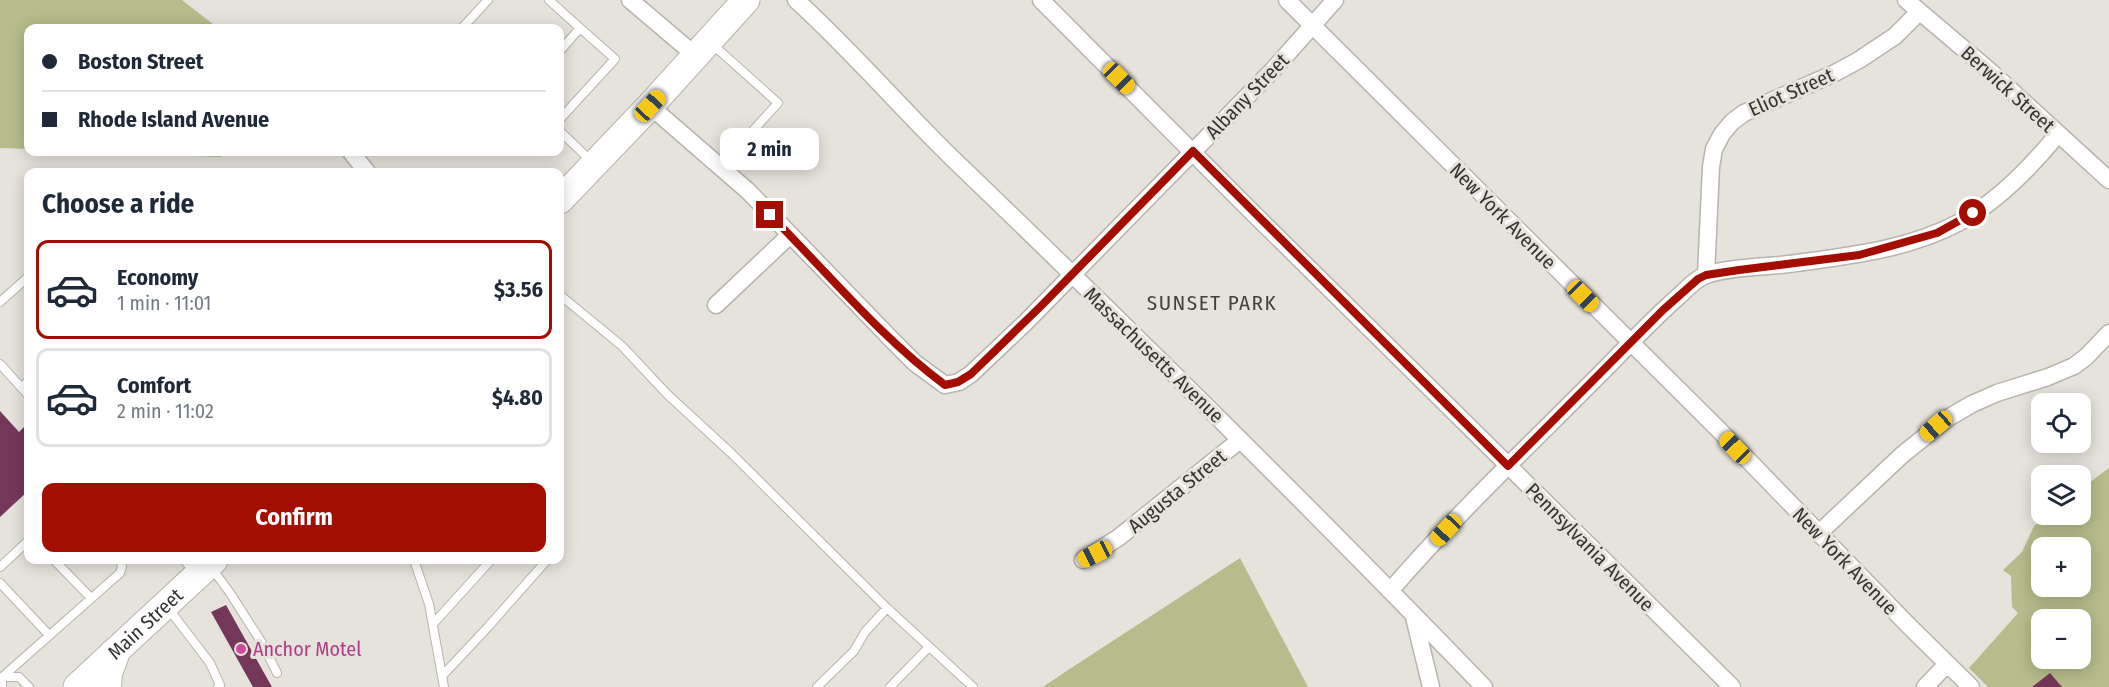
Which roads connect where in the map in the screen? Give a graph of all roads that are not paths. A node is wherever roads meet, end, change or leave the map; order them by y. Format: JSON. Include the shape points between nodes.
{"nodes":[{"id":1,"x":488,"y":0,"type":"edge"},
{"id":2,"x":549,"y":0,"type":"edge"},
{"id":3,"x":630,"y":0,"type":"edge"},
{"id":4,"x":746,"y":0,"type":"edge"},
{"id":5,"x":796,"y":0,"type":"edge"},
{"id":6,"x":1041,"y":0,"type":"edge"},
{"id":7,"x":1287,"y":0,"type":"edge"},
{"id":8,"x":1335,"y":0,"type":"edge"},
{"id":9,"x":1905,"y":0,"type":"edge"},
{"id":10,"x":1919,"y":12,"type":"junction"},
{"id":11,"x":466,"y":24,"type":"edge"},
{"id":12,"x":1313,"y":26,"type":"junction"},
{"id":13,"x":580,"y":28,"type":"junction"},
{"id":14,"x":564,"y":46,"type":"edge"},
{"id":15,"x":703,"y":48,"type":"junction"},
{"id":16,"x":650,"y":106,"type":"junction"},
{"id":17,"x":564,"y":115,"type":"edge"},
{"id":18,"x":2058,"y":134,"type":"junction"},
{"id":19,"x":564,"y":135,"type":"edge"},
{"id":20,"x":1193,"y":151,"type":"junction"},
{"id":21,"x":354,"y":156,"type":"edge"},
{"id":22,"x":594,"y":164,"type":"junction"},
{"id":23,"x":720,"y":167,"type":"junction"},
{"id":24,"x":364,"y":168,"type":"edge"},
{"id":25,"x":2109,"y":180,"type":"edge"},
{"id":26,"x":564,"y":196,"type":"edge"},
{"id":27,"x":790,"y":235,"type":"junction"},
{"id":28,"x":1072,"y":275,"type":"junction"},
{"id":29,"x":1706,"y":275,"type":"junction"},
{"id":30,"x":24,"y":281,"type":"edge"},
{"id":31,"x":564,"y":298,"type":"edge"},
{"id":32,"x":0,"y":302,"type":"edge"},
{"id":33,"x":716,"y":305,"type":"dead end"},
{"id":34,"x":2109,"y":333,"type":"edge"},
{"id":35,"x":1631,"y":342,"type":"junction"},
{"id":36,"x":0,"y":364,"type":"edge"},
{"id":37,"x":24,"y":383,"type":"edge"},
{"id":38,"x":1240,"y":440,"type":"junction"},
{"id":39,"x":1508,"y":466,"type":"junction"},
{"id":40,"x":1818,"y":534,"type":"junction"},
{"id":41,"x":24,"y":545,"type":"edge"},
{"id":42,"x":1083,"y":560,"type":"dead end"},
{"id":43,"x":58,"y":564,"type":"edge"},
{"id":44,"x":121,"y":564,"type":"edge"},
{"id":45,"x":415,"y":564,"type":"edge"},
{"id":46,"x":487,"y":564,"type":"edge"},
{"id":47,"x":543,"y":564,"type":"edge"},
{"id":48,"x":201,"y":565,"type":"edge"},
{"id":49,"x":0,"y":567,"type":"edge"},
{"id":50,"x":0,"y":583,"type":"edge"},
{"id":51,"x":1390,"y":591,"type":"junction"},
{"id":52,"x":91,"y":598,"type":"junction"},
{"id":53,"x":166,"y":606,"type":"junction"},
{"id":54,"x":887,"y":608,"type":"junction"},
{"id":55,"x":1414,"y":616,"type":"junction"},
{"id":56,"x":433,"y":624,"type":"junction"},
{"id":57,"x":49,"y":635,"type":"junction"},
{"id":58,"x":929,"y":647,"type":"junction"},
{"id":59,"x":114,"y":654,"type":"junction"},
{"id":60,"x":1947,"y":664,"type":"junction"},
{"id":61,"x":277,"y":673,"type":"dead end"},
{"id":62,"x":442,"y":676,"type":"junction"},
{"id":63,"x":1,"y":677,"type":"edge"},
{"id":64,"x":2,"y":687,"type":"edge"},
{"id":65,"x":29,"y":687,"type":"edge"},
{"id":66,"x":77,"y":687,"type":"edge"},
{"id":67,"x":106,"y":687,"type":"edge"},
{"id":68,"x":218,"y":687,"type":"edge"},
{"id":69,"x":444,"y":687,"type":"edge"},
{"id":70,"x":817,"y":687,"type":"edge"},
{"id":71,"x":890,"y":687,"type":"edge"},
{"id":72,"x":973,"y":687,"type":"edge"},
{"id":73,"x":1431,"y":687,"type":"edge"},
{"id":74,"x":1484,"y":687,"type":"edge"},
{"id":75,"x":1732,"y":687,"type":"edge"},
{"id":76,"x":1925,"y":687,"type":"edge"},
{"id":77,"x":1971,"y":687,"type":"edge"}],
"edges":[{"from":1,"to":11,"type":"lane"},
{"from":2,"to":13,"type":"lane"},
{"from":3,"to":15,"type":"street"},
{"from":4,"to":15,"type":"main road"},
{"from":5,"to":28,"type":"street","name":"Massachusetts Avenue"},
{"from":6,"to":20,"type":"street","name":"Pennsylvania Avenue"},
{"from":7,"to":12,"type":"street","name":"New York Avenue"},
{"from":8,"to":12,"type":"street","name":"Albany Street"},
{"from":9,"to":10,"type":"street","name":"Berwick Street"},
{"from":10,"to":18,"type":"street","name":"Berwick Street"},
{"from":10,"to":29,"type":"street","name":"Eliot Street","via":[[1895,36],[1859,60],[1744,113],[1722,134],[1711,167]]},
{"from":12,"to":20,"type":"street","name":"Albany Street"},
{"from":12,"to":35,"type":"street","name":"New York Avenue"},
{"from":13,"to":14,"type":"lane"},
{"from":13,"to":17,"type":"lane","via":[[615,59]]},
{"from":15,"to":16,"type":"main road"},
{"from":15,"to":23,"type":"lane","via":[[778,103]]},
{"from":16,"to":22,"type":"main road"},
{"from":16,"to":23,"type":"street"},
{"from":18,"to":25,"type":"street","name":"Berwick Street"},
{"from":18,"to":29,"type":"street","via":[[2038,158],[1985,206],[1937,233],[1859,255]]},
{"from":19,"to":22,"type":"lane"},
{"from":20,"to":28,"type":"street","name":"Albany Street"},
{"from":20,"to":39,"type":"street","name":"Pennsylvania Avenue"},
{"from":21,"to":24,"type":"street"},
{"from":22,"to":26,"type":"main road"},
{"from":23,"to":27,"type":"street"},
{"from":27,"to":28,"type":"street","name":"Albany Street","via":[[915,363],[945,385],[971,374]]},
{"from":27,"to":33,"type":"street"},
{"from":28,"to":38,"type":"street","name":"Massachusetts Avenue"},
{"from":29,"to":35,"type":"street"},
{"from":30,"to":32,"type":"lane"},
{"from":31,"to":54,"type":"lane","via":[[622,346]]},
{"from":34,"to":40,"type":"street","via":[[2074,366],[1997,393],[1948,418],[1902,455]]},
{"from":35,"to":39,"type":"street"},
{"from":35,"to":40,"type":"street","name":"New York Avenue"},
{"from":36,"to":37,"type":"lane"},
{"from":38,"to":42,"type":"street","name":"Augusta Street","via":[[1118,538]]},
{"from":38,"to":51,"type":"street","name":"Massachusetts Avenue"},
{"from":39,"to":51,"type":"street"},
{"from":39,"to":75,"type":"street","name":"Pennsylvania Avenue"},
{"from":40,"to":60,"type":"street","name":"New York Avenue"},
{"from":41,"to":49,"type":"lane"},
{"from":43,"to":52,"type":"lane"},
{"from":44,"to":52,"type":"lane","via":[[120,573]]},
{"from":45,"to":56,"type":"lane"},
{"from":46,"to":56,"type":"lane"},
{"from":47,"to":62,"type":"lane"},
{"from":48,"to":53,"type":"main road","name":"Main Street"},
{"from":48,"to":61,"type":"lane","via":[[230,593]]},
{"from":50,"to":57,"type":"lane"},
{"from":51,"to":55,"type":"street","name":"Massachusetts Avenue"},
{"from":52,"to":57,"type":"lane"},
{"from":53,"to":59,"type":"main road","name":"Main Street"},
{"from":53,"to":68,"type":"lane","via":[[210,663]]},
{"from":54,"to":58,"type":"lane"},
{"from":54,"to":70,"type":"lane","via":[[854,651]]},
{"from":55,"to":73,"type":"street"},
{"from":55,"to":74,"type":"street","name":"Massachusetts Avenue"},
{"from":56,"to":62,"type":"lane"},
{"from":57,"to":63,"type":"lane"},
{"from":58,"to":71,"type":"lane"},
{"from":58,"to":72,"type":"lane"},
{"from":59,"to":66,"type":"main road","name":"Main Street"},
{"from":59,"to":67,"type":"highway"},
{"from":60,"to":76,"type":"street"},
{"from":60,"to":77,"type":"street","name":"New York Avenue"},
{"from":62,"to":69,"type":"lane"},
{"from":63,"to":64,"type":"lane"},
{"from":63,"to":65,"type":"lane","via":[[19,677]]}]}
